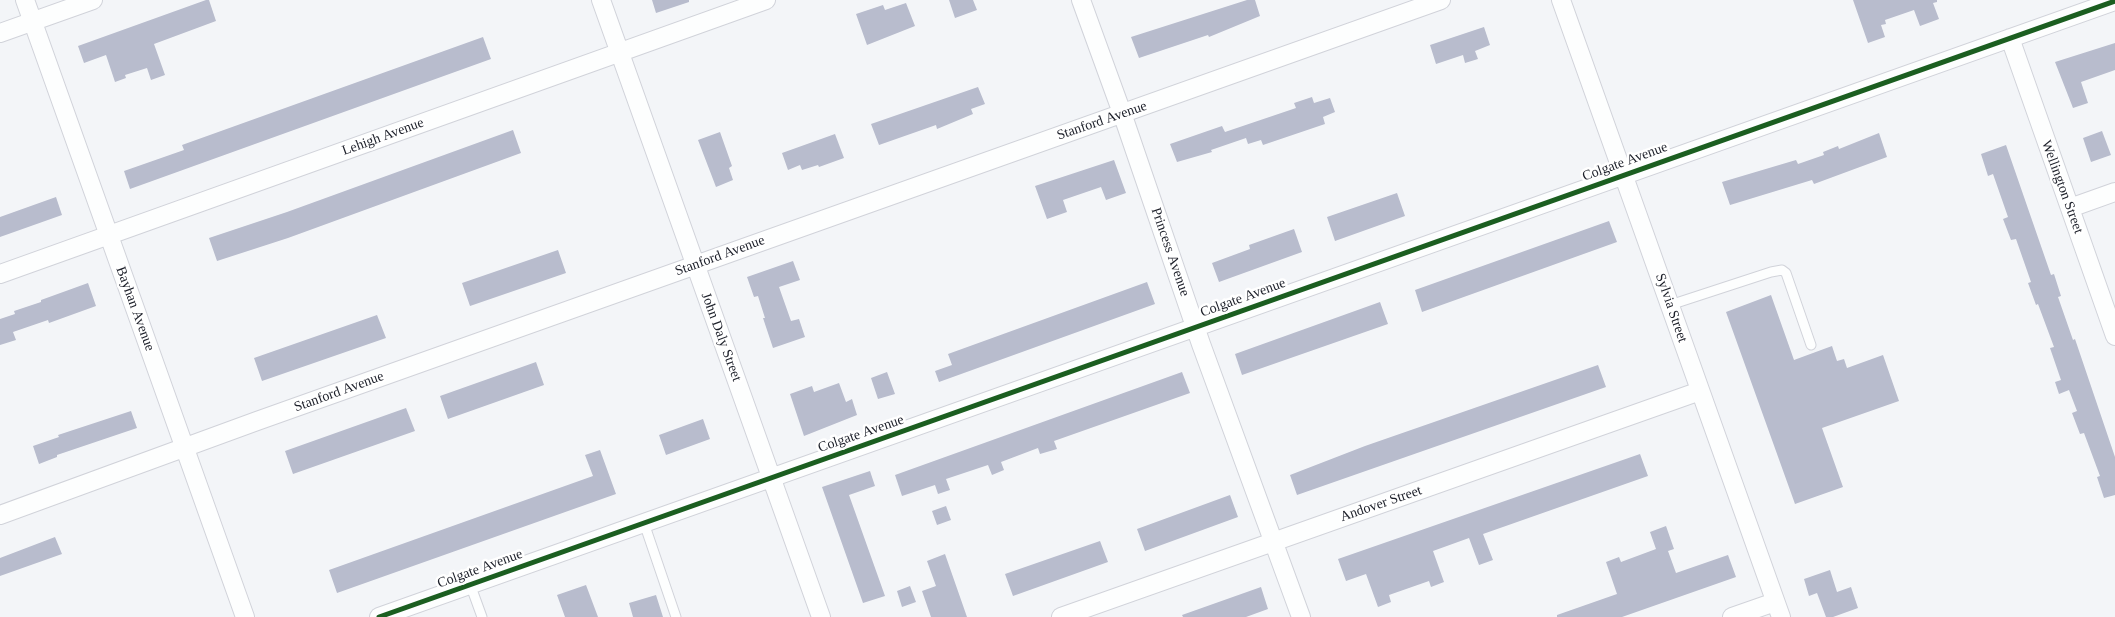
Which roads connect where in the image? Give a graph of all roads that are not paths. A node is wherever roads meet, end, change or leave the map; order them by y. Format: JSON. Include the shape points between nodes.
{"nodes":[{"id":1,"x":25,"y":0,"type":"edge"},
{"id":2,"x":93,"y":0,"type":"edge"},
{"id":3,"x":602,"y":0,"type":"edge"},
{"id":4,"x":766,"y":0,"type":"edge"},
{"id":5,"x":1081,"y":0,"type":"edge"},
{"id":6,"x":1441,"y":0,"type":"edge"},
{"id":7,"x":1561,"y":0,"type":"edge"},
{"id":8,"x":2115,"y":0,"type":"edge"},
{"id":9,"x":32,"y":22,"type":"junction"},
{"id":10,"x":0,"y":33,"type":"edge"},
{"id":11,"x":2010,"y":38,"type":"junction"},
{"id":12,"x":620,"y":52,"type":"junction"},
{"id":13,"x":1122,"y":113,"type":"junction"},
{"id":14,"x":1624,"y":174,"type":"junction"},
{"id":15,"x":2115,"y":192,"type":"edge"},
{"id":16,"x":2070,"y":208,"type":"junction"},
{"id":17,"x":108,"y":235,"type":"junction"},
{"id":18,"x":696,"y":265,"type":"junction"},
{"id":19,"x":0,"y":274,"type":"edge"},
{"id":20,"x":1670,"y":305,"type":"junction"},
{"id":21,"x":1196,"y":327,"type":"junction"},
{"id":22,"x":2115,"y":336,"type":"edge"},
{"id":23,"x":1811,"y":345,"type":"dead end"},
{"id":24,"x":1700,"y":391,"type":"junction"},
{"id":25,"x":185,"y":448,"type":"junction"},
{"id":26,"x":772,"y":478,"type":"junction"},
{"id":27,"x":0,"y":516,"type":"edge"},
{"id":28,"x":644,"y":523,"type":"junction"},
{"id":29,"x":1274,"y":542,"type":"junction"},
{"id":30,"x":470,"y":584,"type":"junction"},
{"id":31,"x":1778,"y":609,"type":"edge"},
{"id":32,"x":245,"y":617,"type":"edge"},
{"id":33,"x":379,"y":617,"type":"edge"},
{"id":34,"x":482,"y":617,"type":"edge"},
{"id":35,"x":676,"y":617,"type":"edge"},
{"id":36,"x":821,"y":617,"type":"edge"},
{"id":37,"x":1061,"y":617,"type":"edge"},
{"id":38,"x":1300,"y":617,"type":"edge"},
{"id":39,"x":1732,"y":617,"type":"edge"}],
"edges":[{"from":1,"to":9,"type":"street","name":"Bayhan Avenue"},
{"from":2,"to":9,"type":"street"},
{"from":3,"to":12,"type":"street","name":"John Daly Street"},
{"from":4,"to":12,"type":"street","name":"Lehigh Avenue"},
{"from":5,"to":13,"type":"street","name":"Princess Avenue"},
{"from":6,"to":13,"type":"street","name":"Stanford Avenue"},
{"from":7,"to":14,"type":"street","name":"Sylvia Street"},
{"from":8,"to":11,"type":"street","name":"Colgate Avenue"},
{"from":9,"to":10,"type":"street"},
{"from":9,"to":17,"type":"street","name":"Bayhan Avenue"},
{"from":11,"to":14,"type":"street","name":"Colgate Avenue"},
{"from":11,"to":16,"type":"street","name":"Wellington Street"},
{"from":12,"to":17,"type":"street","name":"Lehigh Avenue"},
{"from":12,"to":18,"type":"street","name":"John Daly Street"},
{"from":13,"to":18,"type":"street","name":"Stanford Avenue"},
{"from":13,"to":21,"type":"street","name":"Princess Avenue"},
{"from":14,"to":20,"type":"street","name":"Sylvia Street"},
{"from":14,"to":21,"type":"street","name":"Colgate Avenue"},
{"from":15,"to":16,"type":"street"},
{"from":16,"to":22,"type":"street","name":"Wellington Street"},
{"from":17,"to":19,"type":"street","name":"Lehigh Avenue"},
{"from":17,"to":25,"type":"street","name":"Bayhan Avenue"},
{"from":18,"to":25,"type":"street","name":"Stanford Avenue"},
{"from":18,"to":26,"type":"street","name":"John Daly Street"},
{"from":20,"to":23,"type":"lane","via":[[1782,270],[1786,273]]},
{"from":20,"to":24,"type":"street","name":"Sylvia Street"},
{"from":21,"to":26,"type":"street","name":"Colgate Avenue"},
{"from":21,"to":29,"type":"street","name":"Princess Avenue"},
{"from":24,"to":29,"type":"street","name":"Andover Street"},
{"from":24,"to":31,"type":"street","name":"Sylvia Street"},
{"from":25,"to":27,"type":"street","name":"Stanford Avenue"},
{"from":25,"to":32,"type":"street","name":"Bayhan Avenue"},
{"from":26,"to":28,"type":"street","name":"Colgate Avenue"},
{"from":26,"to":36,"type":"street","name":"John Daly Street"},
{"from":28,"to":30,"type":"street","name":"Colgate Avenue"},
{"from":28,"to":35,"type":"lane"},
{"from":29,"to":37,"type":"street","name":"Andover Street"},
{"from":29,"to":38,"type":"street","name":"Princess Avenue"},
{"from":30,"to":33,"type":"street","name":"Colgate Avenue"},
{"from":30,"to":34,"type":"lane"},
{"from":31,"to":39,"type":"street"}]}
